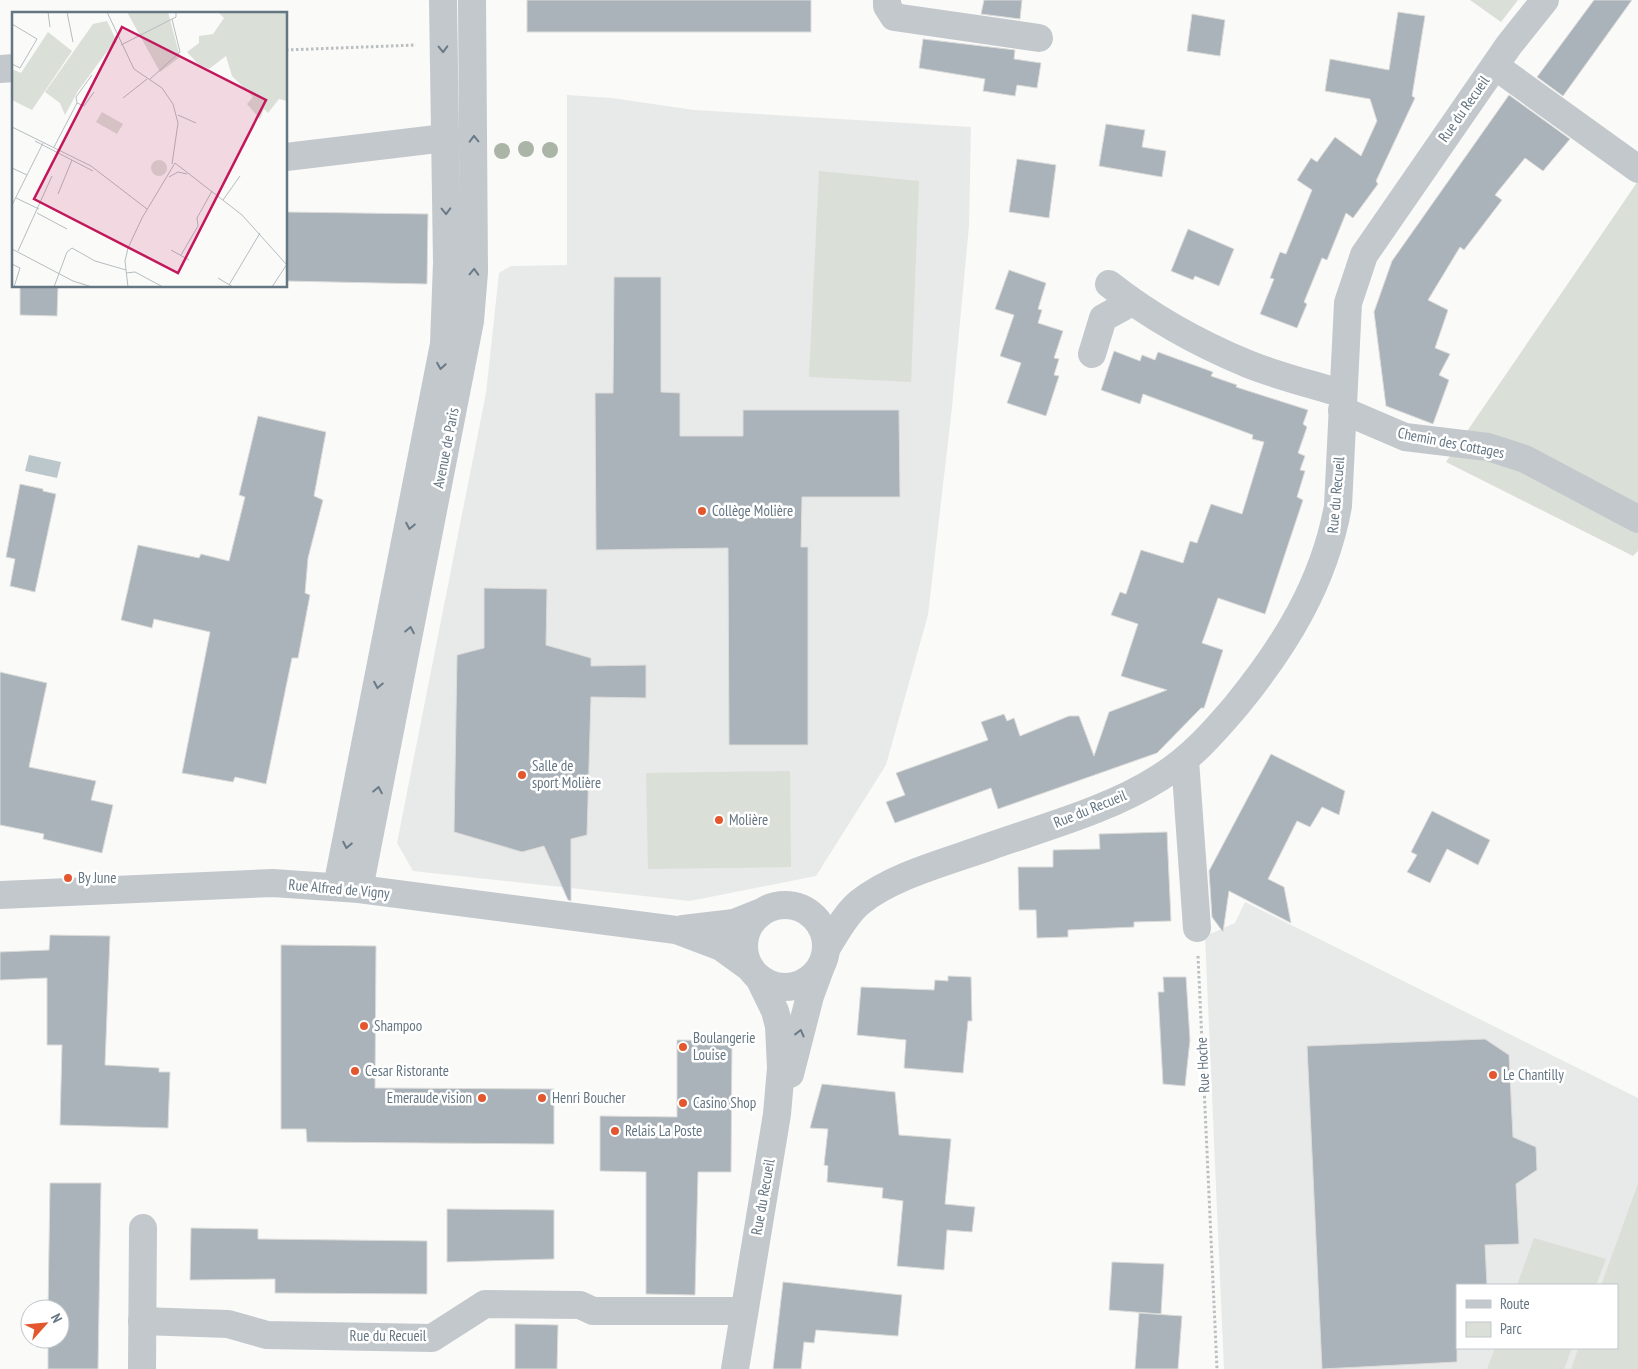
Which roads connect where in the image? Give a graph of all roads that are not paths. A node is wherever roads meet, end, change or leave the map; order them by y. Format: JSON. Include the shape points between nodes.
{"nodes":[{"id":1,"x":443,"y":0,"type":"edge"},
{"id":2,"x":472,"y":0,"type":"edge"},
{"id":3,"x":887,"y":0,"type":"edge"},
{"id":4,"x":1545,"y":0,"type":"edge"},
{"id":5,"x":1039,"y":38,"type":"dead end"},
{"id":6,"x":1495,"y":66,"type":"junction"},
{"id":7,"x":445,"y":138,"type":"junction"},
{"id":8,"x":288,"y":157,"type":"edge"},
{"id":9,"x":1638,"y":169,"type":"edge"},
{"id":10,"x":1109,"y":284,"type":"dead end"},
{"id":11,"x":1132,"y":302,"type":"junction"},
{"id":12,"x":1092,"y":354,"type":"dead end"},
{"id":13,"x":1342,"y":402,"type":"junction"},
{"id":14,"x":1638,"y":519,"type":"edge"},
{"id":15,"x":1185,"y":760,"type":"junction"},
{"id":16,"x":907,"y":877,"type":"junction"},
{"id":17,"x":348,"y":888,"type":"junction"},
{"id":18,"x":0,"y":895,"type":"edge"},
{"id":19,"x":798,"y":906,"type":"junction"},
{"id":20,"x":759,"y":913,"type":"junction"},
{"id":21,"x":1197,"y":928,"type":"road end"},
{"id":22,"x":676,"y":930,"type":"junction"},
{"id":23,"x":823,"y":959,"type":"junction"},
{"id":24,"x":754,"y":973,"type":"junction"},
{"id":25,"x":778,"y":1114,"type":"junction"},
{"id":26,"x":143,"y":1228,"type":"dead end"},
{"id":27,"x":744,"y":1310,"type":"junction"},
{"id":28,"x":142,"y":1321,"type":"junction"},
{"id":29,"x":142,"y":1369,"type":"edge"},
{"id":30,"x":735,"y":1369,"type":"edge"}],
"edges":[{"from":1,"to":7,"type":"street","name":"Avenue de Paris","one_way":true},
{"from":17,"to":2,"type":"street","name":"Avenue de Paris","one_way":true,"via":[[470,321],[474,272]]},
{"from":3,"to":5,"type":"street","via":[[894,17]]},
{"from":4,"to":6,"type":"street","name":"Rue du Recueil"},
{"from":6,"to":9,"type":"street"},
{"from":6,"to":13,"type":"street","name":"Rue du Recueil","via":[[1364,255],[1348,303]]},
{"from":7,"to":8,"type":"street"},
{"from":7,"to":17,"type":"street","name":"Avenue de Paris","one_way":true,"via":[[446,318],[441,368]]},
{"from":10,"to":11,"type":"street","name":"Chemin des Cottages"},
{"from":11,"to":12,"type":"street","via":[[1103,318]]},
{"from":11,"to":13,"type":"street","name":"Chemin des Cottages","via":[[1199,342]]},
{"from":13,"to":14,"type":"street","name":"Chemin des Cottages","via":[[1405,437],[1488,447],[1525,459]]},
{"from":13,"to":15,"type":"street","name":"Rue du Recueil","via":[[1338,506],[1332,538],[1308,600],[1295,626],[1252,686]]},
{"from":15,"to":16,"type":"street","name":"Rue du Recueil","via":[[1158,779],[1096,808]]},
{"from":15,"to":21,"type":"street"},
{"from":16,"to":19,"type":"street","name":"Rue du Recueil","via":[[858,888],[832,903]]},
{"from":16,"to":23,"type":"street","name":"Rue du Recueil","via":[[858,903],[840,927]]},
{"from":17,"to":18,"type":"street","name":"Rue Alfred de Vigny","via":[[273,883]]},
{"from":17,"to":22,"type":"street","name":"Rue Alfred de Vigny"},
{"from":19,"to":20,"type":"street","via":[[778,905]]},
{"from":19,"to":23,"type":"street","via":[[820,923],[825,935]]},
{"from":20,"to":22,"type":"street","name":"Rue Alfred de Vigny","via":[[734,923]]},
{"from":20,"to":24,"type":"street","via":[[745,935],[744,955]]},
{"from":22,"to":24,"type":"street","name":"Rue Alfred de Vigny","via":[[721,947]]},
{"from":23,"to":24,"type":"street","via":[[810,979],[791,987],[771,985]]},
{"from":25,"to":23,"type":"street","name":"Rue du Recueil","one_way":true},
{"from":24,"to":25,"type":"street","name":"Rue du Recueil","via":[[774,1007],[779,1026]]},
{"from":25,"to":27,"type":"street","name":"Rue du Recueil"},
{"from":26,"to":28,"type":"street"},
{"from":27,"to":28,"type":"street","name":"Rue du Recueil","via":[[593,1311],[580,1306],[485,1304],[432,1338],[268,1335],[228,1324]]},
{"from":27,"to":30,"type":"street","name":"Rue du Recueil"},
{"from":28,"to":29,"type":"street"}]}
